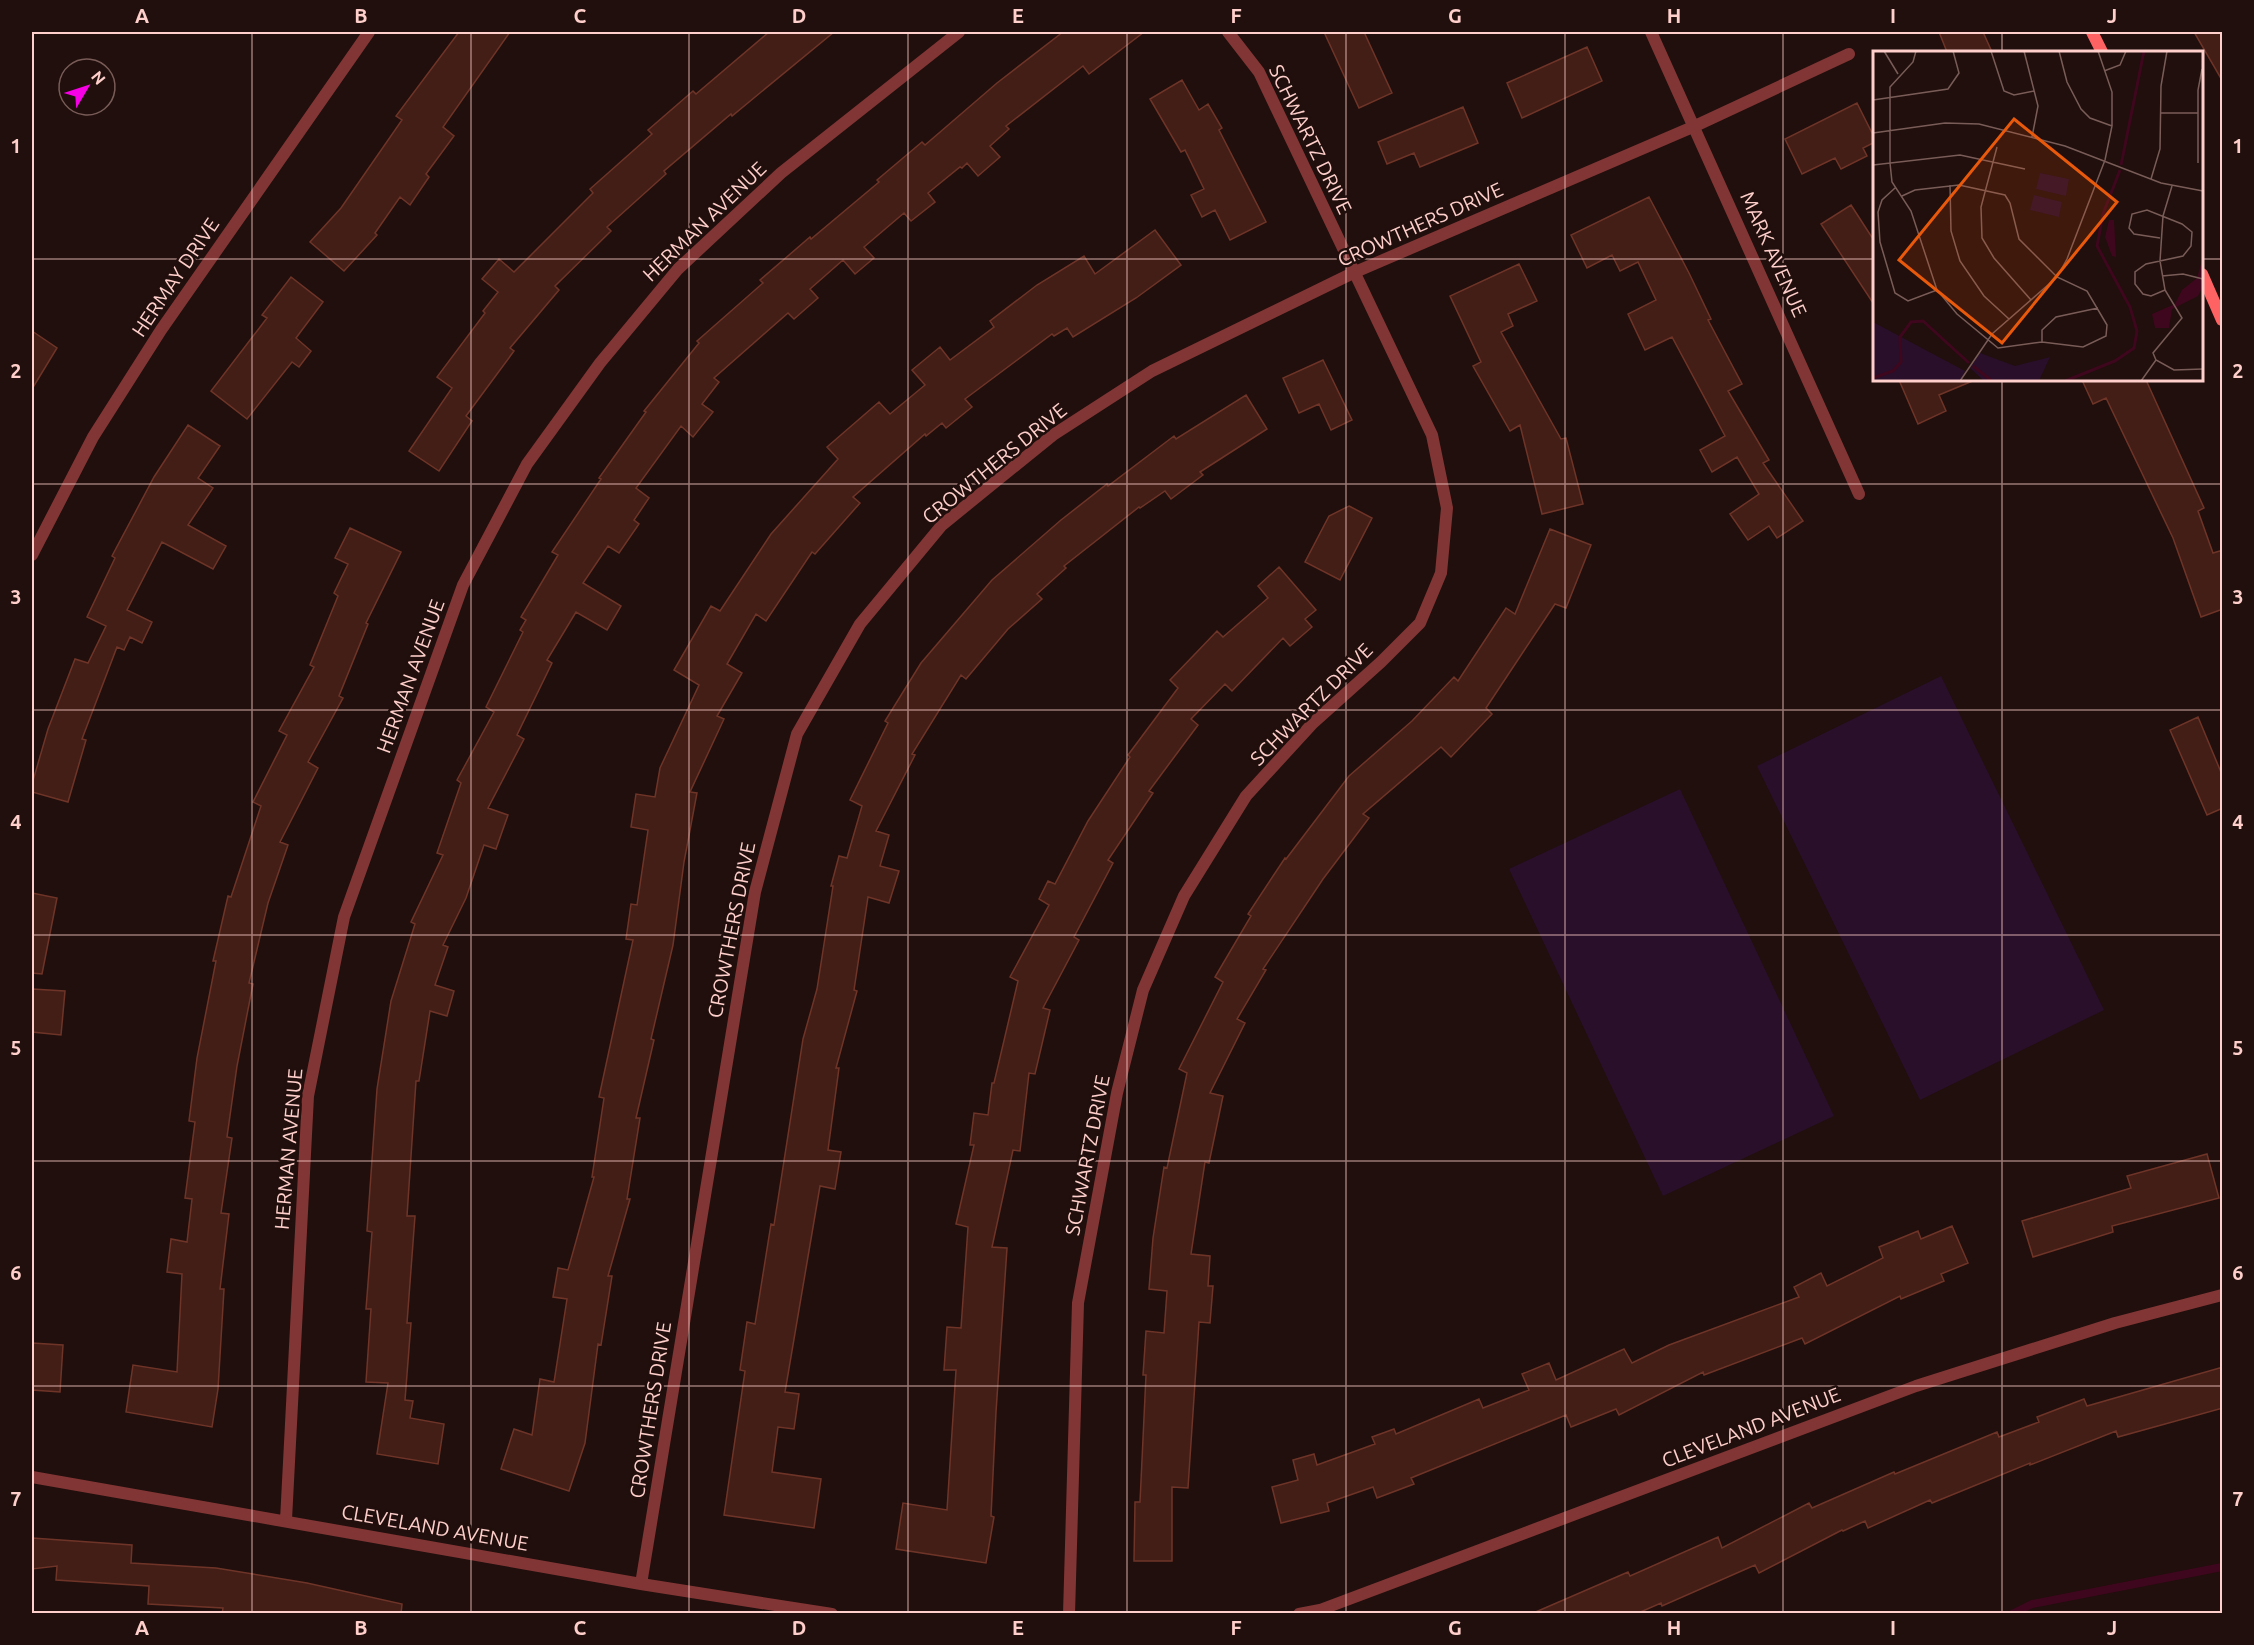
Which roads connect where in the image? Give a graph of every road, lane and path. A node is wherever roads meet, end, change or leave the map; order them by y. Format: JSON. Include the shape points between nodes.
{"nodes":[{"id":1,"x":369,"y":32,"type":"edge"},
{"id":2,"x":959,"y":32,"type":"edge"},
{"id":3,"x":1228,"y":32,"type":"edge"},
{"id":4,"x":1651,"y":32,"type":"edge"},
{"id":5,"x":2092,"y":32,"type":"edge"},
{"id":6,"x":2102,"y":51,"type":"edge"},
{"id":7,"x":1849,"y":54,"type":"dead end"},
{"id":8,"x":1695,"y":126,"type":"junction"},
{"id":9,"x":1353,"y":273,"type":"junction"},
{"id":10,"x":2203,"y":276,"type":"edge"},
{"id":11,"x":2222,"y":319,"type":"edge"},
{"id":12,"x":1859,"y":494,"type":"dead end"},
{"id":13,"x":32,"y":555,"type":"edge"},
{"id":14,"x":2223,"y":1296,"type":"edge"},
{"id":15,"x":32,"y":1477,"type":"edge"},
{"id":16,"x":286,"y":1520,"type":"junction"},
{"id":17,"x":640,"y":1584,"type":"junction"},
{"id":18,"x":832,"y":1614,"type":"edge"},
{"id":19,"x":1069,"y":1614,"type":"edge"},
{"id":20,"x":1299,"y":1614,"type":"edge"}],
"edges":[{"from":1,"to":13,"type":"street","name":"HERMAY DRIVE","via":[[161,330],[93,437]]},
{"from":2,"to":16,"type":"street","name":"HERMAN AVENUE","via":[[781,173],[678,268],[600,363],[526,464],[463,585],[344,917],[308,1096]]},
{"from":3,"to":9,"type":"street","name":"SCHWARTZ DRIVE","via":[[1259,72]]},
{"from":4,"to":8,"type":"street","name":"MARK AVENUE"},
{"from":5,"to":6,"type":"main road"},
{"from":7,"to":8,"type":"street","name":"CROWTHERS DRIVE"},
{"from":8,"to":9,"type":"street","name":"CROWTHERS DRIVE"},
{"from":8,"to":12,"type":"street","name":"MARK AVENUE"},
{"from":9,"to":17,"type":"street","name":"CROWTHERS DRIVE","via":[[1152,370],[1053,435],[942,525],[860,624],[797,734],[754,892]]},
{"from":9,"to":19,"type":"street","name":"SCHWARTZ DRIVE","via":[[1432,435],[1447,508],[1441,573],[1420,623],[1313,723],[1246,796],[1184,896],[1143,990],[1117,1094],[1078,1303]]},
{"from":10,"to":11,"type":"main road"},
{"from":14,"to":20,"type":"street","name":"CLEVELAND AVENUE","via":[[2115,1323],[1916,1386],[1320,1610]]},
{"from":15,"to":16,"type":"street","name":"CLEVELAND AVENUE"},
{"from":16,"to":17,"type":"street","name":"CLEVELAND AVENUE"},
{"from":17,"to":18,"type":"street","name":"CLEVELAND AVENUE"}]}
